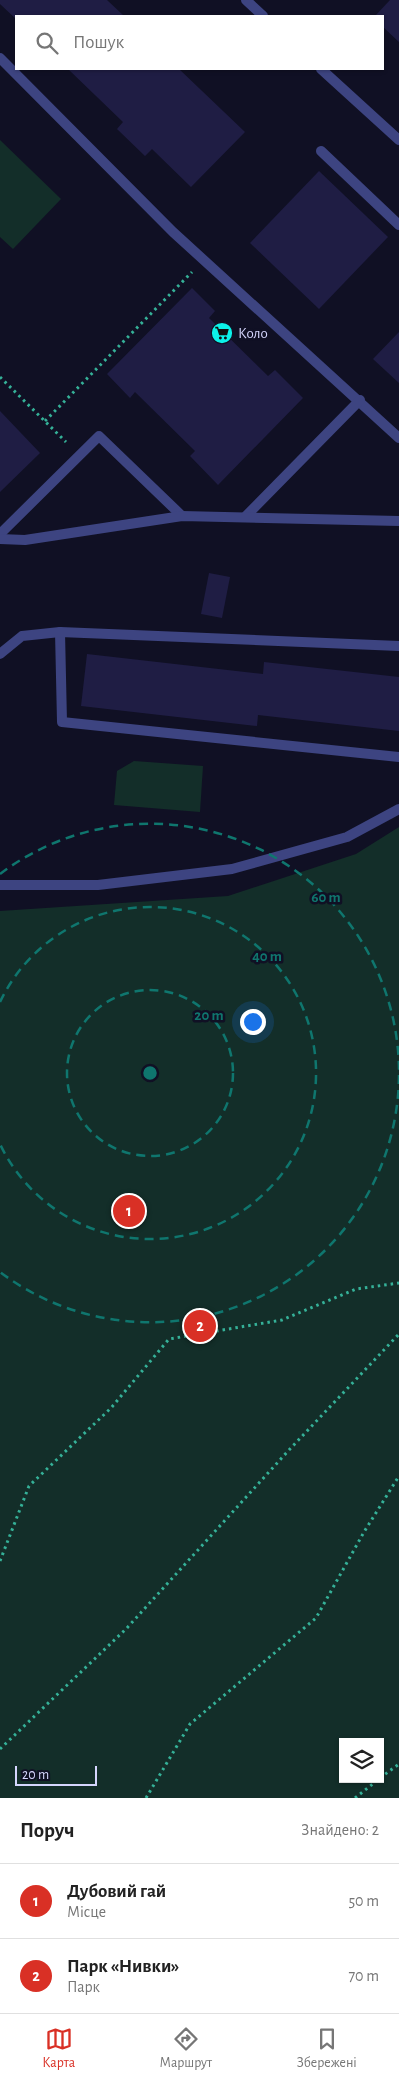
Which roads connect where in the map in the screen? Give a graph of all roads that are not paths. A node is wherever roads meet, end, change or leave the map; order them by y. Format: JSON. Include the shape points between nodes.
{"nodes":[{"id":1,"x":246,"y":0,"type":"edge"},
{"id":2,"x":263,"y":15,"type":"edge"},
{"id":3,"x":0,"y":58,"type":"edge"},
{"id":4,"x":322,"y":70,"type":"edge"},
{"id":5,"x":399,"y":140,"type":"edge"},
{"id":6,"x":321,"y":151,"type":"dead end"},
{"id":7,"x":399,"y":225,"type":"edge"},
{"id":8,"x":360,"y":400,"type":"junction"},
{"id":9,"x":399,"y":438,"type":"edge"},
{"id":10,"x":182,"y":516,"type":"junction"},
{"id":11,"x":246,"y":516,"type":"junction"},
{"id":12,"x":399,"y":521,"type":"edge"},
{"id":13,"x":0,"y":534,"type":"edge"},
{"id":14,"x":0,"y":539,"type":"edge"},
{"id":15,"x":60,"y":632,"type":"junction"},
{"id":16,"x":399,"y":646,"type":"edge"},
{"id":17,"x":0,"y":654,"type":"edge"},
{"id":18,"x":399,"y":757,"type":"edge"},
{"id":19,"x":399,"y":809,"type":"edge"},
{"id":20,"x":0,"y":885,"type":"edge"}],
"edges":[{"from":1,"to":2,"type":"street"},
{"from":3,"to":8,"type":"street","via":[[173,232]]},
{"from":4,"to":5,"type":"street"},
{"from":6,"to":7,"type":"street"},
{"from":8,"to":9,"type":"street"},
{"from":8,"to":11,"type":"street"},
{"from":10,"to":11,"type":"street"},
{"from":10,"to":13,"type":"street","via":[[99,436]]},
{"from":10,"to":14,"type":"street","via":[[25,540]]},
{"from":11,"to":12,"type":"street"},
{"from":15,"to":16,"type":"street"},
{"from":15,"to":17,"type":"street","via":[[22,636]]},
{"from":15,"to":18,"type":"street","via":[[62,722]]},
{"from":19,"to":20,"type":"street","via":[[347,837],[232,869],[98,885]]}]}
